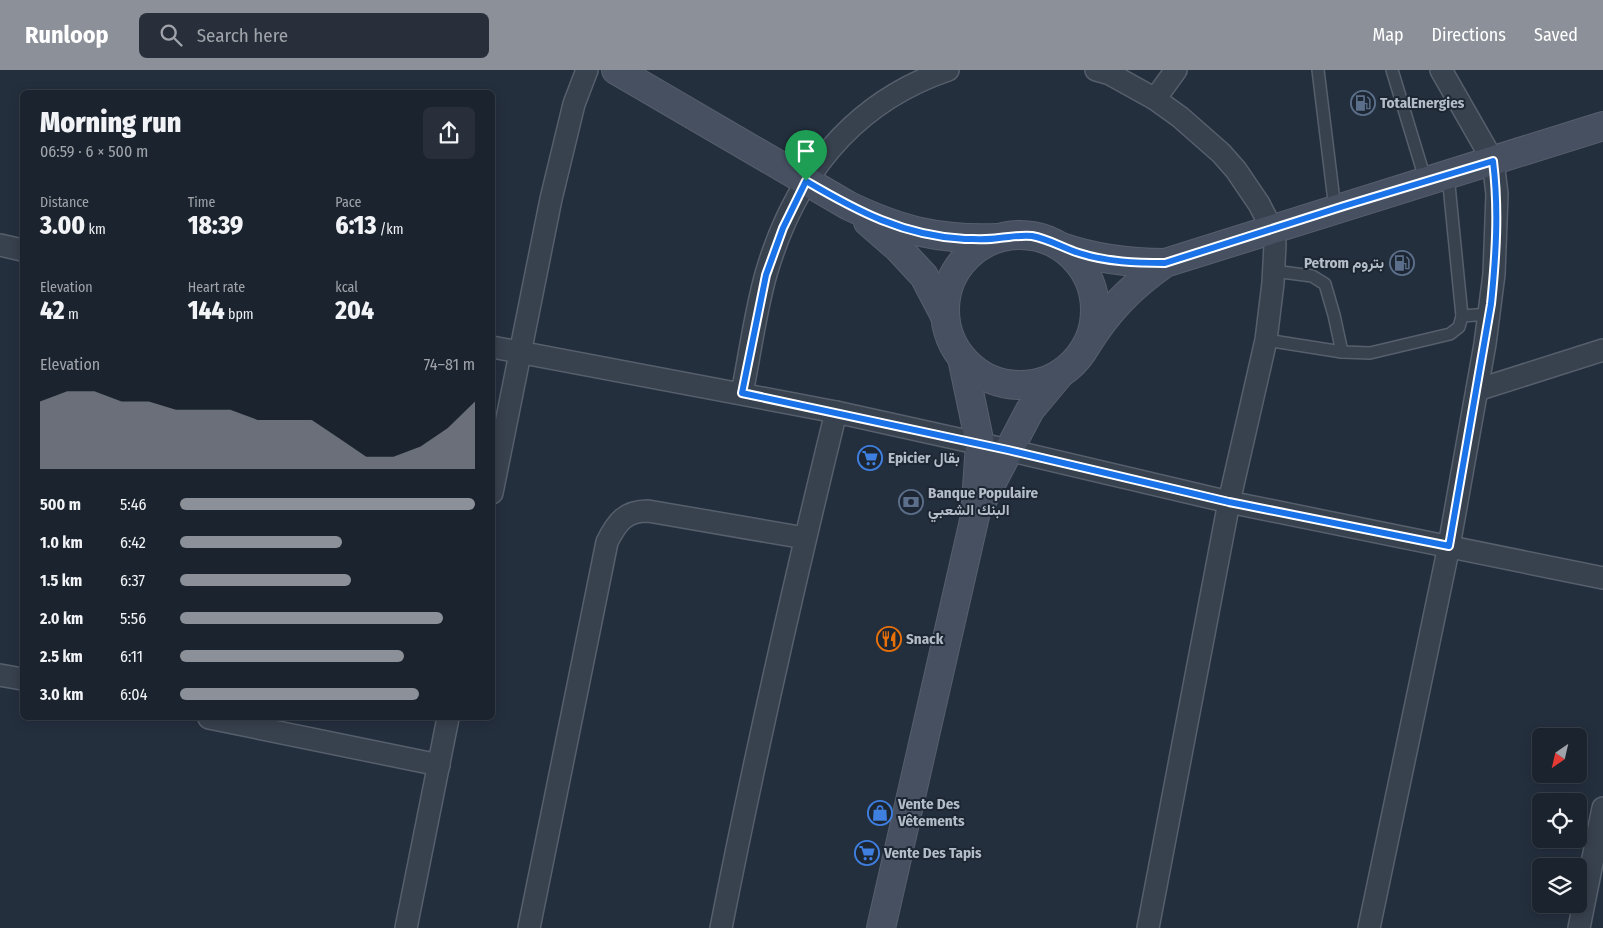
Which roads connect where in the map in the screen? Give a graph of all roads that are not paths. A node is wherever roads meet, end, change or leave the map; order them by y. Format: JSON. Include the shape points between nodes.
{"nodes":[{"id":1,"x":587,"y":70,"type":"edge"},
{"id":2,"x":616,"y":70,"type":"edge"},
{"id":3,"x":1096,"y":70,"type":"edge"},
{"id":4,"x":1176,"y":70,"type":"edge"},
{"id":5,"x":1318,"y":70,"type":"edge"},
{"id":6,"x":1392,"y":70,"type":"edge"},
{"id":7,"x":1442,"y":70,"type":"edge"},
{"id":8,"x":936,"y":72,"type":"edge"},
{"id":9,"x":1155,"y":99,"type":"junction"},
{"id":10,"x":1603,"y":126,"type":"edge"},
{"id":11,"x":1493,"y":161,"type":"junction"},
{"id":12,"x":1437,"y":178,"type":"junction"},
{"id":13,"x":806,"y":181,"type":"junction"},
{"id":14,"x":849,"y":206,"type":"junction"},
{"id":15,"x":1335,"y":209,"type":"junction"},
{"id":16,"x":1272,"y":229,"type":"junction"},
{"id":17,"x":999,"y":238,"type":"junction"},
{"id":18,"x":1056,"y":245,"type":"junction"},
{"id":19,"x":0,"y":246,"type":"edge"},
{"id":20,"x":20,"y":250,"type":"edge"},
{"id":21,"x":1165,"y":263,"type":"junction"},
{"id":22,"x":1274,"y":271,"type":"junction"},
{"id":23,"x":1489,"y":314,"type":"junction"},
{"id":24,"x":945,"y":316,"type":"junction"},
{"id":25,"x":1462,"y":316,"type":"junction"},
{"id":26,"x":1266,"y":340,"type":"junction"},
{"id":27,"x":1086,"y":346,"type":"junction"},
{"id":28,"x":495,"y":348,"type":"edge"},
{"id":29,"x":1603,"y":350,"type":"edge"},
{"id":30,"x":1342,"y":352,"type":"junction"},
{"id":31,"x":520,"y":353,"type":"junction"},
{"id":32,"x":962,"y":358,"type":"junction"},
{"id":33,"x":1060,"y":374,"type":"junction"},
{"id":34,"x":1477,"y":390,"type":"junction"},
{"id":35,"x":742,"y":393,"type":"junction"},
{"id":36,"x":836,"y":412,"type":"junction"},
{"id":37,"x":980,"y":444,"type":"junction"},
{"id":38,"x":1008,"y":450,"type":"junction"},
{"id":39,"x":495,"y":478,"type":"edge"},
{"id":40,"x":1229,"y":502,"type":"junction"},
{"id":41,"x":975,"y":516,"type":"junction"},
{"id":42,"x":805,"y":538,"type":"junction"},
{"id":43,"x":1449,"y":546,"type":"junction"},
{"id":44,"x":1603,"y":578,"type":"edge"},
{"id":45,"x":0,"y":675,"type":"edge"},
{"id":46,"x":20,"y":680,"type":"edge"},
{"id":47,"x":219,"y":720,"type":"edge"},
{"id":48,"x":448,"y":720,"type":"edge"},
{"id":49,"x":439,"y":765,"type":"junction"},
{"id":50,"x":1603,"y":808,"type":"edge"},
{"id":51,"x":406,"y":928,"type":"edge"},
{"id":52,"x":529,"y":928,"type":"edge"},
{"id":53,"x":721,"y":928,"type":"edge"},
{"id":54,"x":881,"y":928,"type":"edge"},
{"id":55,"x":1148,"y":928,"type":"edge"},
{"id":56,"x":1369,"y":928,"type":"edge"},
{"id":57,"x":1579,"y":928,"type":"edge"}],
"edges":[{"from":1,"to":31,"type":"street","via":[[560,157]]},
{"from":2,"to":13,"type":"street"},
{"from":3,"to":9,"type":"street","via":[[1110,74]]},
{"from":4,"to":9,"type":"street"},
{"from":5,"to":15,"type":"lane"},
{"from":6,"to":12,"type":"lane"},
{"from":7,"to":11,"type":"street"},
{"from":8,"to":13,"type":"street","via":[[877,105],[859,120],[831,147]]},
{"from":9,"to":16,"type":"street","via":[[1180,116],[1226,158],[1260,204]]},
{"from":10,"to":11,"type":"street"},
{"from":11,"to":12,"type":"street"},
{"from":11,"to":23,"type":"street","via":[[1497,221]]},
{"from":12,"to":15,"type":"street"},
{"from":12,"to":25,"type":"lane"},
{"from":13,"to":14,"type":"street"},
{"from":13,"to":35,"type":"street","via":[[783,228],[766,275]]},
{"from":14,"to":17,"type":"street","via":[[912,231],[966,239]]},
{"from":14,"to":24,"type":"street","via":[[898,248],[924,276]]},
{"from":15,"to":16,"type":"street"},
{"from":16,"to":21,"type":"street"},
{"from":16,"to":22,"type":"street"},
{"from":17,"to":18,"type":"street","via":[[1025,235]]},
{"from":17,"to":24,"type":"street","via":[[973,251],[958,267],[948,287]]},
{"from":18,"to":21,"type":"street","via":[[1106,259]]},
{"from":18,"to":27,"type":"street","via":[[1075,260],[1092,289],[1094,322]]},
{"from":19,"to":20,"type":"street"},
{"from":21,"to":27,"type":"street","via":[[1118,301]]},
{"from":22,"to":26,"type":"street"},
{"from":22,"to":30,"type":"lane","via":[[1312,276],[1324,284]]},
{"from":23,"to":25,"type":"lane"},
{"from":23,"to":34,"type":"street"},
{"from":24,"to":32,"type":"street","via":[[952,341]]},
{"from":25,"to":30,"type":"lane","via":[[1459,326],[1450,334],[1370,353]]},
{"from":26,"to":30,"type":"lane"},
{"from":26,"to":40,"type":"street"},
{"from":27,"to":33,"type":"street","via":[[1075,362]]},
{"from":28,"to":31,"type":"street"},
{"from":29,"to":34,"type":"street"},
{"from":31,"to":35,"type":"street"},
{"from":31,"to":39,"type":"street"},
{"from":32,"to":33,"type":"street","via":[[980,374],[1008,384],[1038,383]]},
{"from":32,"to":37,"type":"street"},
{"from":33,"to":38,"type":"street","via":[[1030,410]]},
{"from":34,"to":43,"type":"street"},
{"from":35,"to":36,"type":"street"},
{"from":36,"to":37,"type":"street"},
{"from":36,"to":42,"type":"street"},
{"from":37,"to":38,"type":"street"},
{"from":37,"to":41,"type":"street"},
{"from":38,"to":40,"type":"street"},
{"from":38,"to":41,"type":"street"},
{"from":40,"to":43,"type":"street"},
{"from":40,"to":55,"type":"street"},
{"from":41,"to":54,"type":"street"},
{"from":42,"to":52,"type":"street","via":[[648,511],[630,513],[613,530],[607,542]]},
{"from":42,"to":53,"type":"street"},
{"from":43,"to":44,"type":"street"},
{"from":43,"to":56,"type":"street"},
{"from":45,"to":46,"type":"street"},
{"from":47,"to":49,"type":"street"},
{"from":48,"to":49,"type":"street"},
{"from":49,"to":51,"type":"street"},
{"from":50,"to":57,"type":"street"}]}
